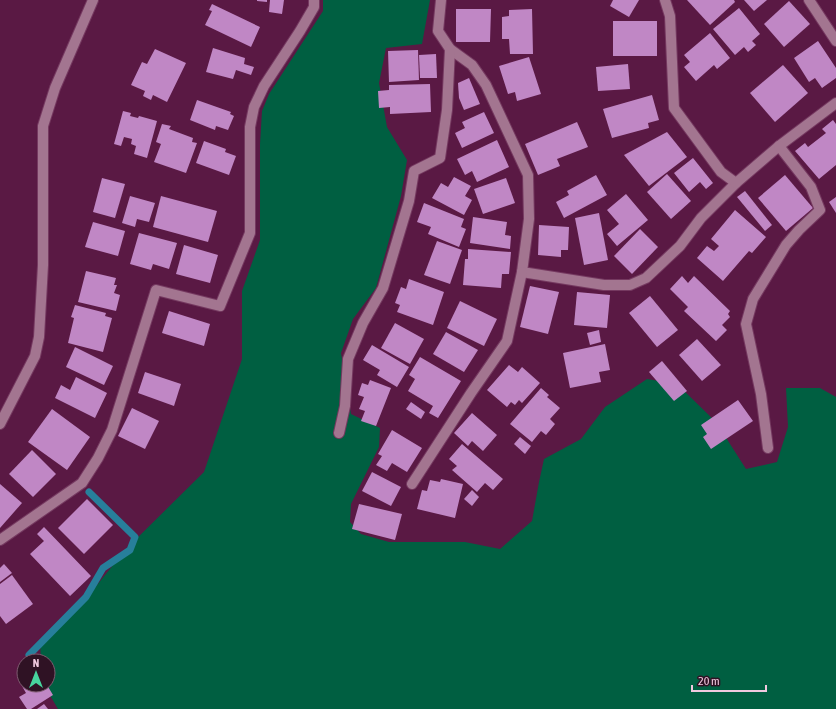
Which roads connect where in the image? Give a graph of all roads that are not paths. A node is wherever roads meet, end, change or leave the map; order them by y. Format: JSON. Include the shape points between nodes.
{"nodes":[{"id":1,"x":93,"y":0,"type":"edge"},
{"id":2,"x":314,"y":0,"type":"edge"},
{"id":3,"x":441,"y":0,"type":"edge"},
{"id":4,"x":665,"y":0,"type":"edge"},
{"id":5,"x":809,"y":0,"type":"edge"},
{"id":6,"x":836,"y":41,"type":"edge"},
{"id":7,"x":450,"y":49,"type":"junction"},
{"id":8,"x":836,"y":103,"type":"edge"},
{"id":9,"x":779,"y":146,"type":"junction"},
{"id":10,"x":736,"y":183,"type":"junction"},
{"id":11,"x":522,"y":272,"type":"junction"},
{"id":12,"x":0,"y":424,"type":"edge"},
{"id":13,"x":339,"y":432,"type":"dead end"},
{"id":14,"x":768,"y":448,"type":"dead end"},
{"id":15,"x":412,"y":484,"type":"dead end"},
{"id":16,"x":0,"y":540,"type":"edge"}],
"edges":[{"from":1,"to":12,"type":"street","via":[[54,88],[42,126],[43,265],[39,337],[35,356]]},
{"from":2,"to":16,"type":"street","via":[[314,7],[264,86],[254,107],[250,127],[250,233],[220,306],[156,290],[112,430],[94,464],[82,483]]},
{"from":3,"to":7,"type":"street","via":[[438,31]]},
{"from":4,"to":10,"type":"street","via":[[670,16],[674,108],[721,172]]},
{"from":5,"to":6,"type":"street"},
{"from":7,"to":11,"type":"street","via":[[472,65],[486,85],[528,175],[529,219]]},
{"from":7,"to":13,"type":"street","via":[[447,110],[440,158],[414,170],[409,201],[384,288],[363,322],[348,359],[345,406]]},
{"from":8,"to":9,"type":"street"},
{"from":9,"to":10,"type":"street"},
{"from":9,"to":14,"type":"street","via":[[812,187],[820,210],[786,245],[753,299],[746,324],[761,394]]},
{"from":10,"to":11,"type":"street","via":[[701,218],[680,246],[646,278],[630,286],[604,286]]},
{"from":11,"to":15,"type":"street","via":[[506,341]]}]}
